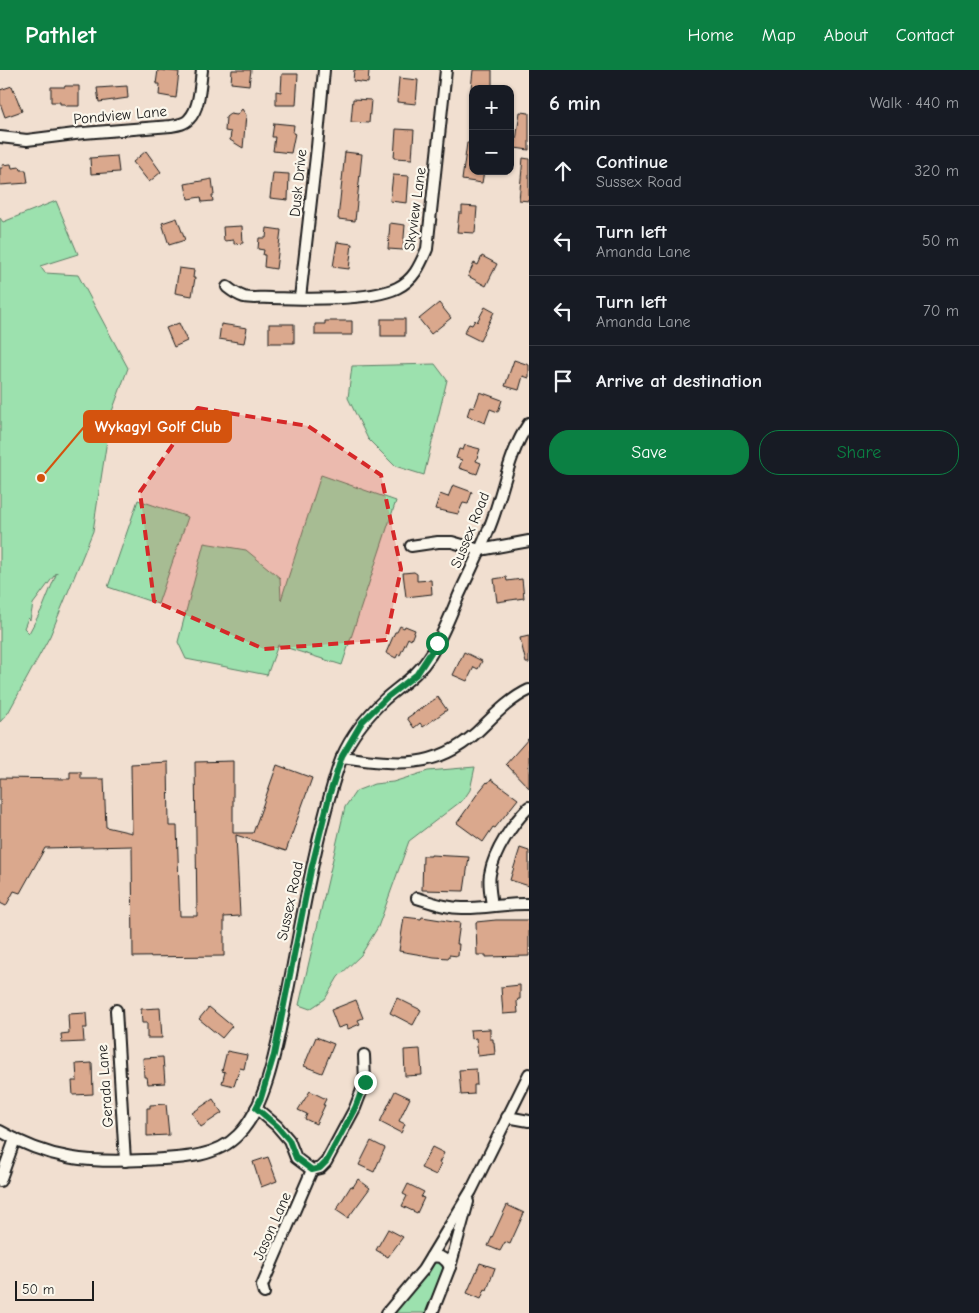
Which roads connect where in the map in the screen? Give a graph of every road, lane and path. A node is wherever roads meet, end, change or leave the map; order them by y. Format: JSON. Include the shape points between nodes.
{"nodes":[{"id":1,"x":202,"y":70,"type":"edge"},
{"id":2,"x":324,"y":70,"type":"edge"},
{"id":3,"x":446,"y":70,"type":"edge"},
{"id":4,"x":0,"y":136,"type":"edge"},
{"id":5,"x":227,"y":287,"type":"dead end"},
{"id":6,"x":300,"y":298,"type":"junction"},
{"id":7,"x":529,"y":423,"type":"edge"},
{"id":8,"x":529,"y":541,"type":"edge"},
{"id":9,"x":411,"y":546,"type":"dead end"},
{"id":10,"x":480,"y":550,"type":"junction"},
{"id":11,"x":529,"y":690,"type":"edge"},
{"id":12,"x":342,"y":756,"type":"junction"},
{"id":13,"x":529,"y":807,"type":"edge"},
{"id":14,"x":417,"y":898,"type":"dead end"},
{"id":15,"x":529,"y":904,"type":"edge"},
{"id":16,"x":492,"y":906,"type":"junction"},
{"id":17,"x":116,"y":1010,"type":"dead end"},
{"id":18,"x":364,"y":1055,"type":"dead end"},
{"id":19,"x":529,"y":1074,"type":"edge"},
{"id":20,"x":256,"y":1108,"type":"junction"},
{"id":21,"x":507,"y":1118,"type":"junction"},
{"id":22,"x":529,"y":1121,"type":"edge"},
{"id":23,"x":0,"y":1131,"type":"edge"},
{"id":24,"x":15,"y":1139,"type":"junction"},
{"id":25,"x":125,"y":1161,"type":"junction"},
{"id":26,"x":312,"y":1170,"type":"junction"},
{"id":27,"x":0,"y":1182,"type":"edge"},
{"id":28,"x":471,"y":1191,"type":"junction"},
{"id":29,"x":431,"y":1257,"type":"junction"},
{"id":30,"x":450,"y":1267,"type":"junction"},
{"id":31,"x":264,"y":1293,"type":"dead end"},
{"id":32,"x":387,"y":1313,"type":"edge"},
{"id":33,"x":432,"y":1313,"type":"edge"}],
"edges":[{"from":1,"to":4,"type":"street","name":"Pondview Lane","via":[[195,110],[184,123],[27,140]]},
{"from":2,"to":6,"type":"street","name":"Dusk Drive"},
{"from":3,"to":6,"type":"street","name":"Skyview Lane","via":[[427,249],[420,266],[408,282],[382,293]]},
{"from":5,"to":6,"type":"street","name":"Skyview Lane","via":[[244,297]]},
{"from":7,"to":10,"type":"street","name":"Sussex Road","via":[[509,464]]},
{"from":8,"to":10,"type":"street"},
{"from":9,"to":10,"type":"street","via":[[452,542]]},
{"from":10,"to":12,"type":"street","name":"Sussex Road","via":[[429,657],[417,674],[362,722]]},
{"from":11,"to":12,"type":"street","via":[[451,751],[428,760],[376,761]]},
{"from":12,"to":20,"type":"street","name":"Sussex Road","via":[[311,870],[274,1055]]},
{"from":13,"to":16,"type":"street","via":[[510,829],[493,863],[490,876]]},
{"from":14,"to":16,"type":"street","via":[[466,909]]},
{"from":15,"to":16,"type":"street"},
{"from":17,"to":25,"type":"street","name":"Gerada Lane"},
{"from":18,"to":26,"type":"street","via":[[365,1082],[355,1108],[326,1162]]},
{"from":19,"to":21,"type":"street"},
{"from":20,"to":25,"type":"street","name":"Sussex Road","via":[[238,1136],[219,1148],[190,1156]]},
{"from":20,"to":26,"type":"street","via":[[289,1140],[296,1158]]},
{"from":21,"to":22,"type":"street"},
{"from":21,"to":28,"type":"street"},
{"from":23,"to":24,"type":"street","name":"Sussex Road"},
{"from":24,"to":25,"type":"street","name":"Sussex Road","via":[[46,1152],[79,1160]]},
{"from":24,"to":27,"type":"street"},
{"from":26,"to":31,"type":"street","name":"Jason Lane","via":[[262,1286]]},
{"from":28,"to":29,"type":"street"},
{"from":28,"to":30,"type":"street"},
{"from":29,"to":30,"type":"street","via":[[442,1258]]},
{"from":29,"to":32,"type":"street"},
{"from":30,"to":33,"type":"street"}]}
